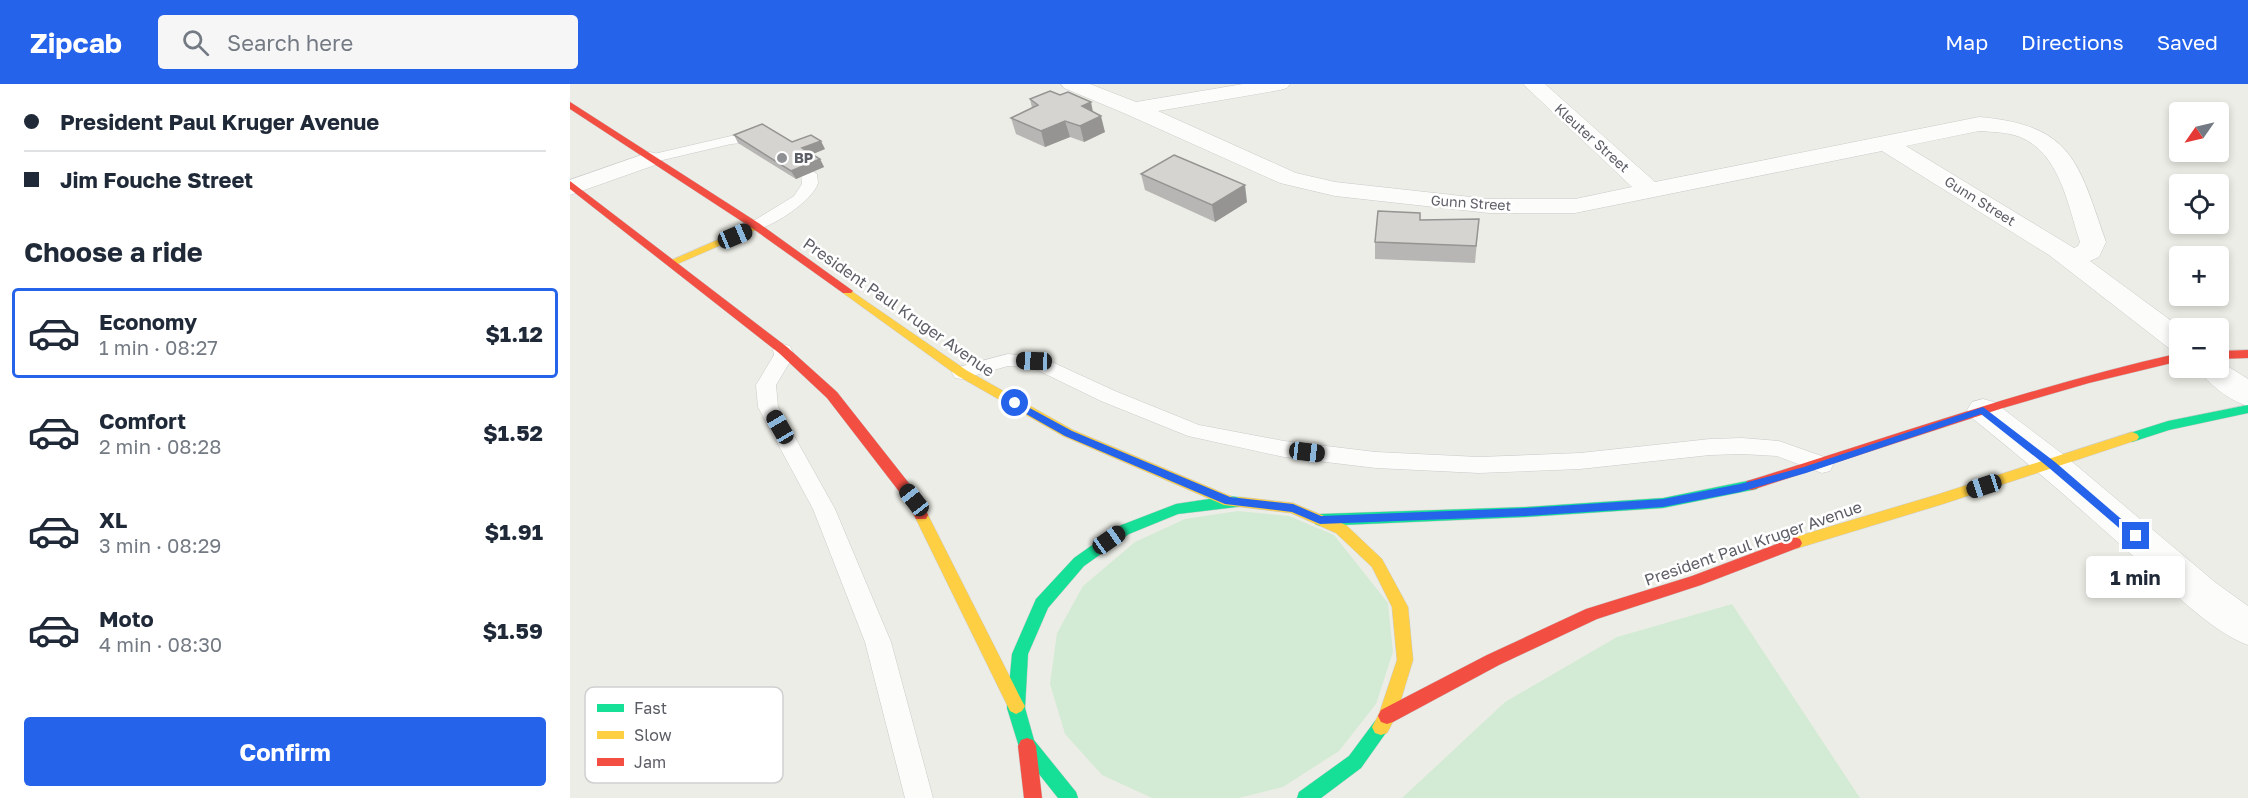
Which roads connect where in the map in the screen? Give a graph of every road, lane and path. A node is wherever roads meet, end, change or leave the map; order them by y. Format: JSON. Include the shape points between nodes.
{"nodes":[{"id":1,"x":1071,"y":84,"type":"edge"},
{"id":2,"x":1280,"y":84,"type":"edge"},
{"id":3,"x":1533,"y":84,"type":"edge"},
{"id":4,"x":570,"y":105,"type":"edge"},
{"id":5,"x":1134,"y":110,"type":"junction"},
{"id":6,"x":749,"y":139,"type":"edge"},
{"id":7,"x":1887,"y":144,"type":"junction"},
{"id":8,"x":650,"y":159,"type":"junction"},
{"id":9,"x":809,"y":174,"type":"edge"},
{"id":10,"x":571,"y":186,"type":"edge"},
{"id":11,"x":1650,"y":191,"type":"junction"},
{"id":12,"x":756,"y":226,"type":"junction"},
{"id":13,"x":2072,"y":259,"type":"junction"},
{"id":14,"x":671,"y":263,"type":"junction"},
{"id":15,"x":2169,"y":334,"type":"edge"},
{"id":16,"x":783,"y":350,"type":"junction"},
{"id":17,"x":2248,"y":354,"type":"edge"},
{"id":18,"x":2229,"y":355,"type":"edge"},
{"id":19,"x":2169,"y":359,"type":"edge"},
{"id":20,"x":962,"y":374,"type":"junction"},
{"id":21,"x":2225,"y":378,"type":"edge"},
{"id":22,"x":2248,"y":395,"type":"edge"},
{"id":23,"x":2248,"y":409,"type":"edge"},
{"id":24,"x":1983,"y":410,"type":"junction"},
{"id":25,"x":2052,"y":464,"type":"junction"},
{"id":26,"x":1822,"y":465,"type":"junction"},
{"id":27,"x":1229,"y":501,"type":"junction"},
{"id":28,"x":1320,"y":520,"type":"junction"},
{"id":29,"x":2248,"y":628,"type":"edge"},
{"id":30,"x":1016,"y":708,"type":"junction"},
{"id":31,"x":1387,"y":716,"type":"junction"},
{"id":32,"x":1026,"y":744,"type":"junction"},
{"id":33,"x":1355,"y":762,"type":"junction"},
{"id":34,"x":1345,"y":789,"type":"dead end"},
{"id":35,"x":919,"y":798,"type":"edge"},
{"id":36,"x":1033,"y":798,"type":"edge"},
{"id":37,"x":1069,"y":798,"type":"edge"},
{"id":38,"x":1306,"y":798,"type":"edge"}],
"edges":[{"from":1,"to":5,"type":"street","name":"Gunn Street"},
{"from":2,"to":5,"type":"street"},
{"from":3,"to":11,"type":"street","name":"Kleuter Street"},
{"from":4,"to":8,"type":"street","name":"President Paul Kruger Avenue"},
{"from":5,"to":11,"type":"street","name":"Gunn Street","via":[[1288,178],[1335,189],[1489,206],[1575,206]]},
{"from":6,"to":8,"type":"lane"},
{"from":7,"to":11,"type":"street","name":"Gunn Street"},
{"from":7,"to":13,"type":"street","name":"Gunn Street"},
{"from":7,"to":13,"type":"street","name":"Gunn Street","via":[[1989,124],[2019,130],[2052,146],[2067,168],[2093,242],[2090,251]]},
{"from":8,"to":10,"type":"street"},
{"from":8,"to":12,"type":"street","name":"President Paul Kruger Avenue"},
{"from":9,"to":12,"type":"lane","via":[[810,184],[800,199]]},
{"from":10,"to":14,"type":"street"},
{"from":12,"to":14,"type":"street"},
{"from":12,"to":20,"type":"street","name":"President Paul Kruger Avenue"},
{"from":13,"to":15,"type":"street","name":"Gunn Street"},
{"from":14,"to":16,"type":"street"},
{"from":16,"to":30,"type":"street","via":[[832,394],[914,500]]},
{"from":16,"to":35,"type":"lane","via":[[784,355],[766,385],[768,407],[824,509],[878,642]]},
{"from":17,"to":18,"type":"street"},
{"from":19,"to":24,"type":"street","via":[[2101,374]]},
{"from":20,"to":26,"type":"lane","via":[[1008,360],[1034,361],[1195,431],[1284,449],[1376,460],[1479,465],[1742,446],[1779,449]]},
{"from":20,"to":27,"type":"street","name":"President Paul Kruger Avenue","via":[[1068,433]]},
{"from":21,"to":22,"type":"street"},
{"from":23,"to":25,"type":"street","name":"President Paul Kruger Avenue","via":[[2168,426]]},
{"from":24,"to":25,"type":"street"},
{"from":24,"to":26,"type":"street"},
{"from":25,"to":29,"type":"street","via":[[2202,594]]},
{"from":25,"to":31,"type":"street","name":"President Paul Kruger Avenue","via":[[1807,538],[1696,581],[1592,614]]},
{"from":26,"to":28,"type":"street","via":[[1740,488],[1663,503]]},
{"from":27,"to":28,"type":"street","via":[[1293,508]]},
{"from":27,"to":30,"type":"street","via":[[1176,509],[1125,530],[1079,562],[1042,604],[1020,654]]},
{"from":28,"to":31,"type":"street","via":[[1341,529],[1377,563],[1400,608],[1404,660]]},
{"from":30,"to":32,"type":"street"},
{"from":31,"to":33,"type":"street"},
{"from":32,"to":36,"type":"street"},
{"from":32,"to":37,"type":"street"},
{"from":33,"to":34,"type":"street"},
{"from":33,"to":38,"type":"street"}]}
